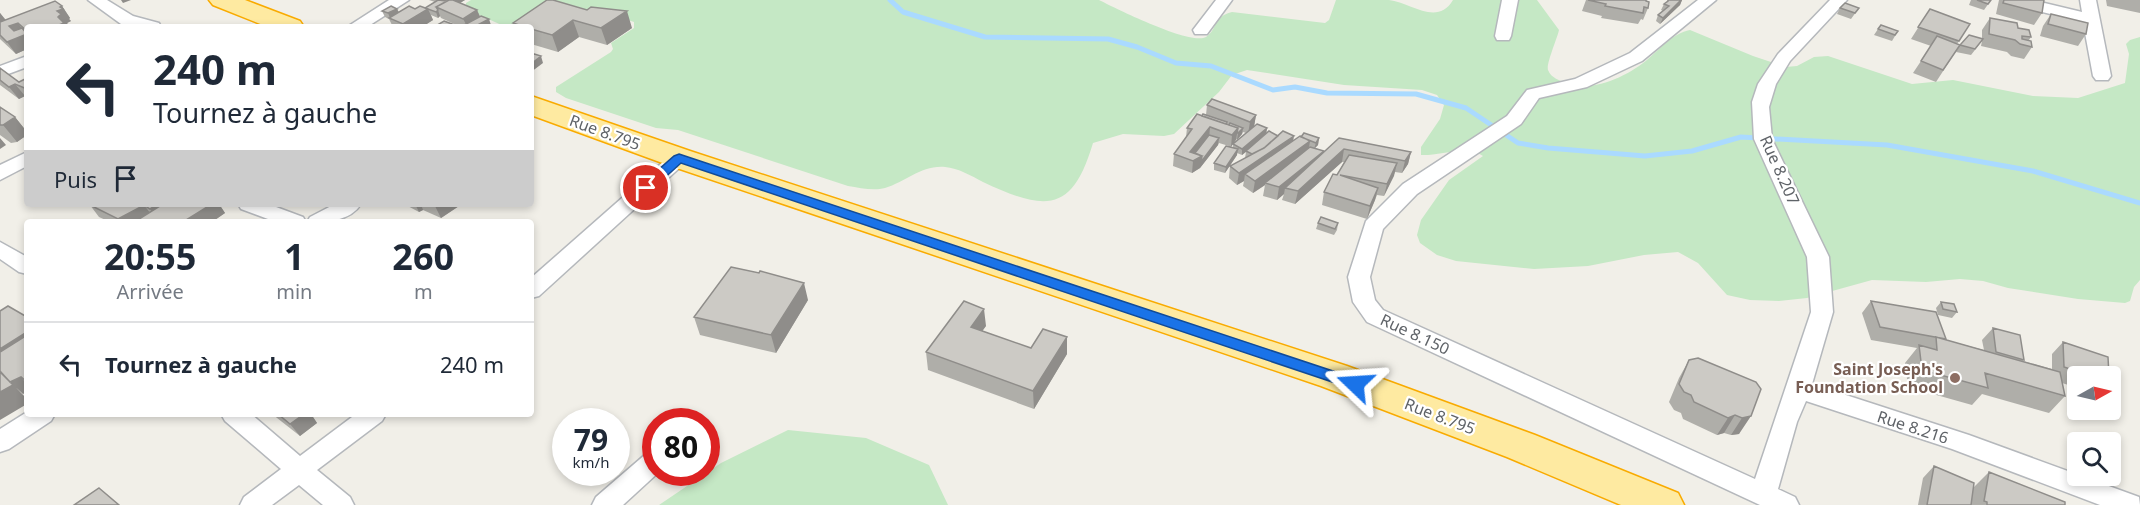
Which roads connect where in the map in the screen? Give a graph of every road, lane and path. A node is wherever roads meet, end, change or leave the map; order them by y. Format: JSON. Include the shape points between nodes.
{"nodes":[{"id":1,"x":96,"y":0,"type":"edge"},
{"id":2,"x":222,"y":0,"type":"edge"},
{"id":3,"x":401,"y":0,"type":"edge"},
{"id":4,"x":1224,"y":0,"type":"edge"},
{"id":5,"x":1509,"y":0,"type":"edge"},
{"id":6,"x":1708,"y":0,"type":"edge"},
{"id":7,"x":1839,"y":0,"type":"edge"},
{"id":8,"x":2088,"y":0,"type":"edge"},
{"id":9,"x":2024,"y":3,"type":"edge"},
{"id":10,"x":2091,"y":19,"type":"junction"},
{"id":11,"x":119,"y":24,"type":"edge"},
{"id":12,"x":283,"y":24,"type":"edge"},
{"id":13,"x":360,"y":24,"type":"edge"},
{"id":14,"x":1201,"y":30,"type":"dead end"},
{"id":15,"x":1503,"y":36,"type":"dead end"},
{"id":16,"x":24,"y":63,"type":"edge"},
{"id":17,"x":0,"y":72,"type":"edge"},
{"id":18,"x":2102,"y":76,"type":"dead end"},
{"id":19,"x":534,"y":106,"type":"edge"},
{"id":20,"x":679,"y":158,"type":"junction"},
{"id":21,"x":24,"y":160,"type":"edge"},
{"id":22,"x":0,"y":174,"type":"edge"},
{"id":23,"x":256,"y":207,"type":"edge"},
{"id":24,"x":345,"y":207,"type":"edge"},
{"id":25,"x":288,"y":219,"type":"edge"},
{"id":26,"x":323,"y":219,"type":"edge"},
{"id":27,"x":0,"y":249,"type":"edge"},
{"id":28,"x":24,"y":265,"type":"edge"},
{"id":29,"x":534,"y":287,"type":"edge"},
{"id":30,"x":1799,"y":389,"type":"junction"},
{"id":31,"x":38,"y":417,"type":"edge"},
{"id":32,"x":237,"y":417,"type":"edge"},
{"id":33,"x":370,"y":417,"type":"edge"},
{"id":34,"x":0,"y":442,"type":"edge"},
{"id":35,"x":299,"y":470,"type":"junction"},
{"id":36,"x":642,"y":472,"type":"edge"},
{"id":37,"x":1764,"y":494,"type":"junction"},
{"id":38,"x":253,"y":505,"type":"edge"},
{"id":39,"x":341,"y":505,"type":"edge"},
{"id":40,"x":605,"y":505,"type":"edge"},
{"id":41,"x":1664,"y":505,"type":"edge"},
{"id":42,"x":1786,"y":505,"type":"edge"},
{"id":43,"x":2130,"y":505,"type":"edge"}],
"edges":[{"from":1,"to":11,"type":"street"},
{"from":2,"to":12,"type":"highway"},
{"from":3,"to":13,"type":"street"},
{"from":4,"to":14,"type":"street"},
{"from":5,"to":15,"type":"street"},
{"from":6,"to":37,"type":"street","name":"Rue 8.150","via":[[1636,57],[1581,83],[1533,94],[1514,120],[1410,189],[1373,226],[1359,277],[1364,302],[1375,316]]},
{"from":7,"to":30,"type":"street","name":"Rue 8.207","via":[[1772,74],[1762,99],[1763,139],[1818,257],[1822,312]]},
{"from":8,"to":10,"type":"street"},
{"from":9,"to":10,"type":"street"},
{"from":10,"to":18,"type":"street"},
{"from":16,"to":17,"type":"street"},
{"from":19,"to":20,"type":"highway","name":"Rue 8.795"},
{"from":20,"to":29,"type":"street"},
{"from":20,"to":41,"type":"highway","name":"Rue 8.795","via":[[1334,376]]},
{"from":21,"to":22,"type":"street"},
{"from":23,"to":25,"type":"street"},
{"from":24,"to":26,"type":"street"},
{"from":27,"to":28,"type":"street"},
{"from":30,"to":37,"type":"street"},
{"from":30,"to":43,"type":"street","name":"Rue 8.216","via":[[1960,442]]},
{"from":31,"to":34,"type":"street"},
{"from":32,"to":35,"type":"street"},
{"from":33,"to":35,"type":"street"},
{"from":35,"to":38,"type":"street"},
{"from":35,"to":39,"type":"street"},
{"from":36,"to":40,"type":"street"},
{"from":37,"to":42,"type":"street","name":"Rue 8.150"}]}
